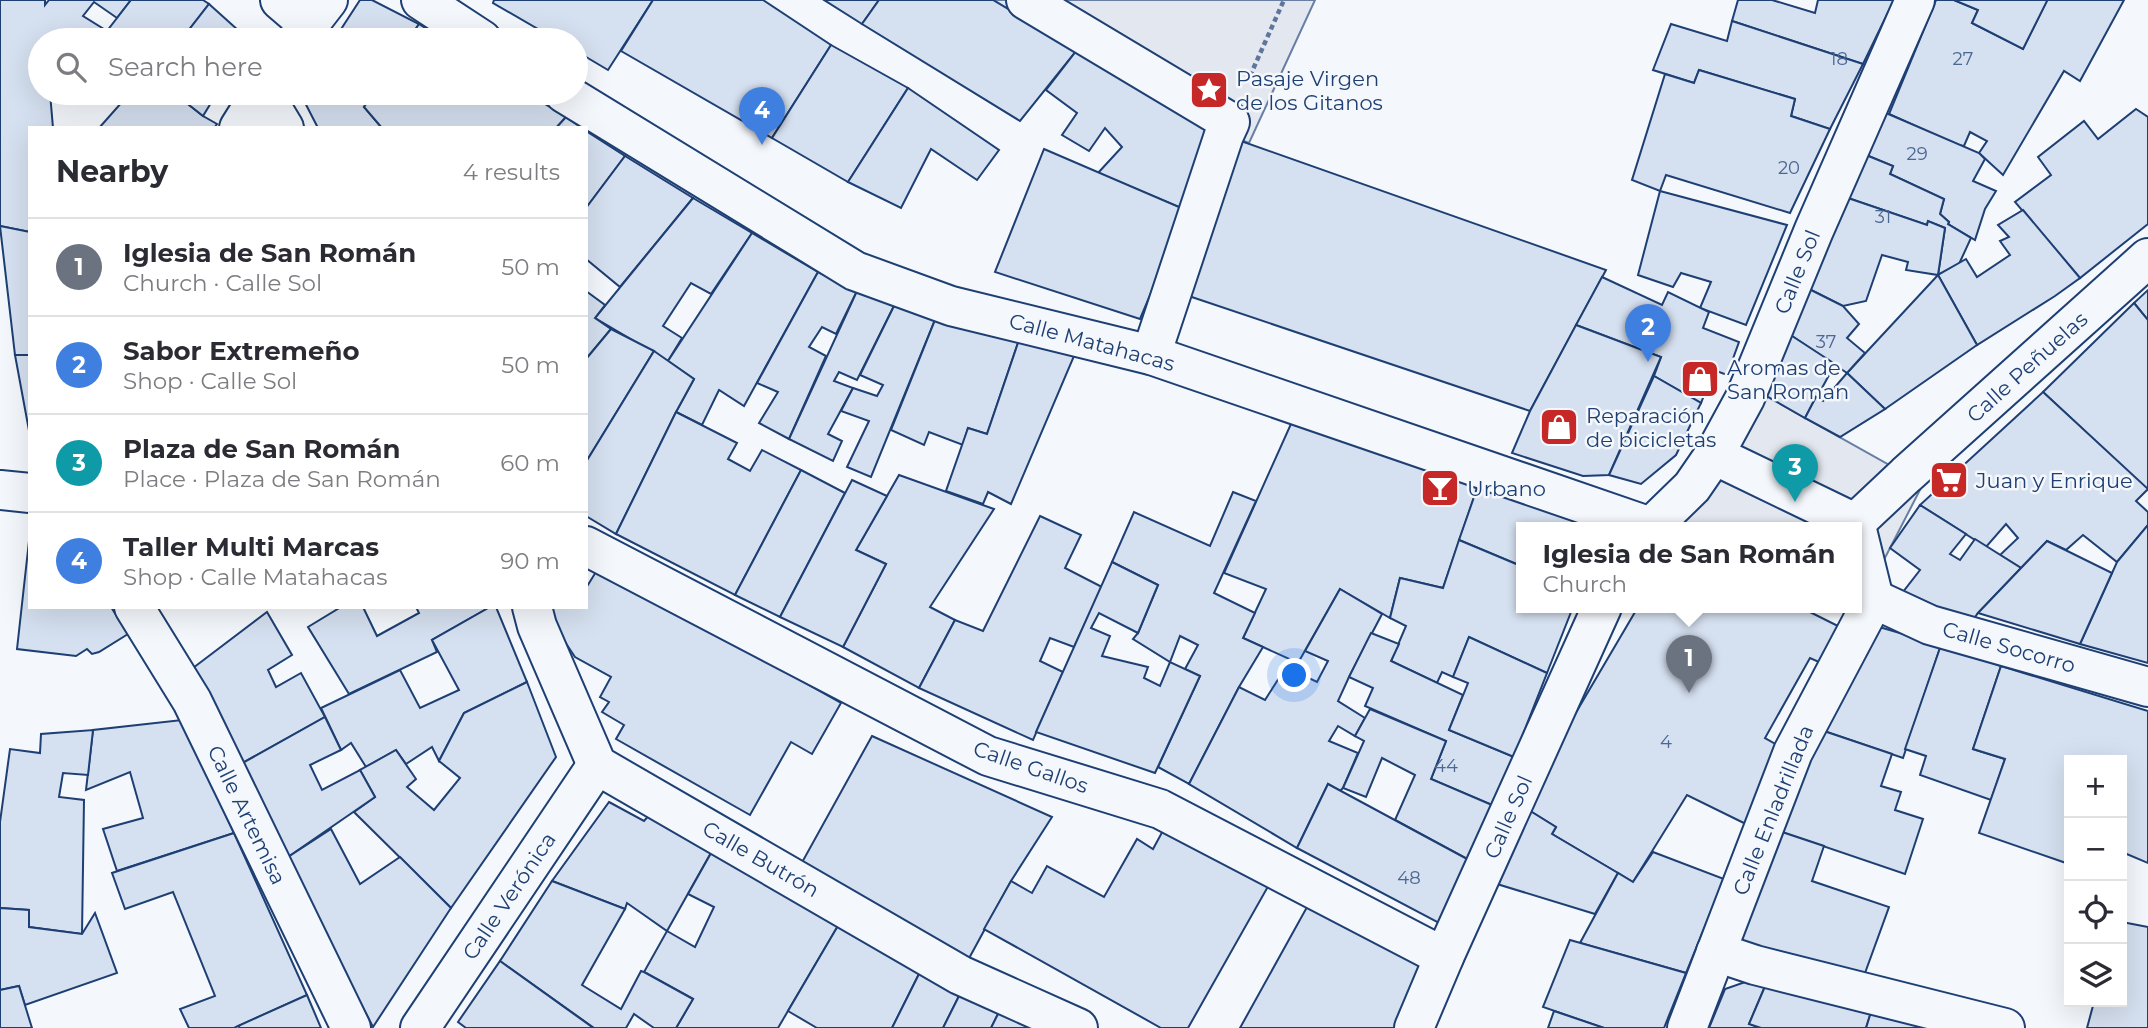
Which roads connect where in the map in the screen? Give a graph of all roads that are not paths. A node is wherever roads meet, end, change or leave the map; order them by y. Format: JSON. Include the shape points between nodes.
{"nodes":[{"id":1,"x":279,"y":0,"type":"edge"},
{"id":2,"x":421,"y":0,"type":"edge"},
{"id":3,"x":1026,"y":0,"type":"edge"},
{"id":4,"x":1915,"y":0,"type":"edge"},
{"id":5,"x":311,"y":22,"type":"edge"},
{"id":6,"x":464,"y":28,"type":"edge"},
{"id":7,"x":254,"y":105,"type":"edge"},
{"id":8,"x":270,"y":105,"type":"edge"},
{"id":9,"x":584,"y":105,"type":"edge"},
{"id":10,"x":240,"y":126,"type":"edge"},
{"id":11,"x":283,"y":126,"type":"edge"},
{"id":12,"x":2148,"y":258,"type":"edge"},
{"id":13,"x":1151,"y":355,"type":"junction"},
{"id":14,"x":1714,"y":455,"type":"junction"},
{"id":15,"x":0,"y":490,"type":"edge"},
{"id":16,"x":28,"y":493,"type":"edge"},
{"id":17,"x":1636,"y":522,"type":"edge"},
{"id":18,"x":1656,"y":522,"type":"edge"},
{"id":19,"x":1846,"y":522,"type":"edge"},
{"id":20,"x":1861,"y":522,"type":"edge"},
{"id":21,"x":588,"y":547,"type":"edge"},
{"id":22,"x":1862,"y":551,"type":"edge"},
{"id":23,"x":1874,"y":599,"type":"junction"},
{"id":24,"x":135,"y":609,"type":"edge"},
{"id":25,"x":533,"y":609,"type":"edge"},
{"id":26,"x":1599,"y":613,"type":"edge"},
{"id":27,"x":2148,"y":687,"type":"edge"},
{"id":28,"x":597,"y":765,"type":"junction"},
{"id":29,"x":1716,"y":952,"type":"junction"},
{"id":30,"x":1444,"y":957,"type":"junction"},
{"id":31,"x":351,"y":1028,"type":"edge"},
{"id":32,"x":420,"y":1028,"type":"edge"},
{"id":33,"x":1078,"y":1028,"type":"edge"},
{"id":34,"x":1414,"y":1028,"type":"edge"},
{"id":35,"x":1687,"y":1028,"type":"edge"},
{"id":36,"x":2005,"y":1028,"type":"edge"}],
"edges":[{"from":1,"to":5,"type":"street"},
{"from":2,"to":6,"type":"street"},
{"from":3,"to":13,"type":"street","via":[[1230,122]]},
{"from":4,"to":14,"type":"street","name":"Calle Sol","via":[[1745,398]]},
{"from":7,"to":10,"type":"street"},
{"from":8,"to":11,"type":"street"},
{"from":9,"to":13,"type":"street","name":"Calle Matahacas","via":[[855,271],[951,306]]},
{"from":12,"to":20,"type":"street","name":"Calle Peñuelas","via":[[1906,475]]},
{"from":13,"to":17,"type":"street","name":"Calle Matahacas"},
{"from":14,"to":18,"type":"street","name":"Calle Sol","via":[[1692,487]]},
{"from":14,"to":19,"type":"street"},
{"from":15,"to":16,"type":"street"},
{"from":21,"to":30,"type":"street","name":"Calle Gallos","via":[[988,756],[1160,809]]},
{"from":22,"to":23,"type":"street"},
{"from":23,"to":27,"type":"street","name":"Calle Socorro","via":[[1930,625]]},
{"from":23,"to":29,"type":"street","name":"Calle Enladrillada","via":[[1793,752]]},
{"from":24,"to":31,"type":"street","name":"Calle Artemisa","via":[[192,701]]},
{"from":25,"to":28,"type":"street"},
{"from":26,"to":30,"type":"street","name":"Calle Sol"},
{"from":28,"to":32,"type":"street","name":"Calle Verónica"},
{"from":28,"to":33,"type":"street","name":"Calle Butrón","via":[[960,975]]},
{"from":29,"to":35,"type":"street","name":"Calle Enladrillada"},
{"from":29,"to":36,"type":"street"},
{"from":30,"to":34,"type":"street","name":"Calle Sol"}]}
